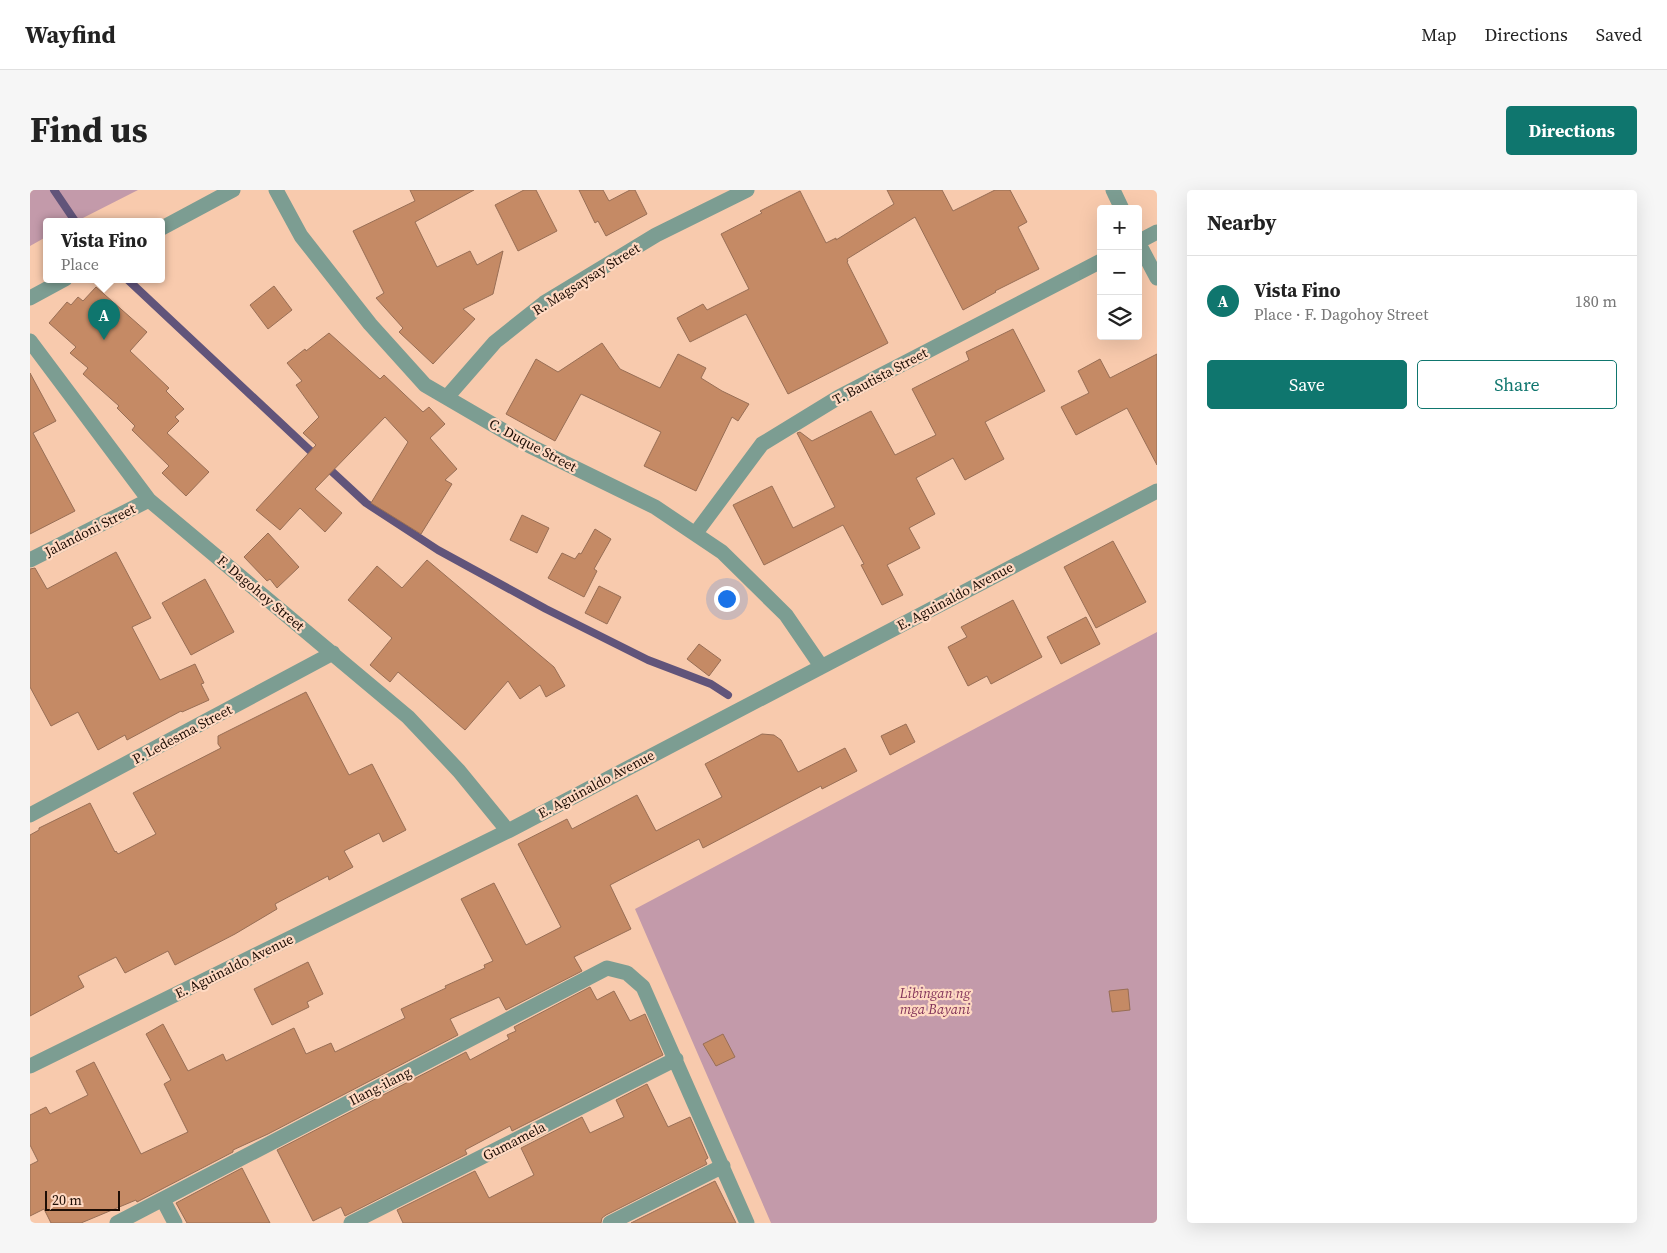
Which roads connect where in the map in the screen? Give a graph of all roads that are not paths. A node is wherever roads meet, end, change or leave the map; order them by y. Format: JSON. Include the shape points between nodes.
{"nodes":[{"id":1,"x":233,"y":190,"type":"edge"},
{"id":2,"x":276,"y":190,"type":"edge"},
{"id":3,"x":747,"y":190,"type":"edge"},
{"id":4,"x":1113,"y":190,"type":"edge"},
{"id":5,"x":1120,"y":205,"type":"edge"},
{"id":6,"x":165,"y":226,"type":"edge"},
{"id":7,"x":1157,"y":232,"type":"edge"},
{"id":8,"x":1142,"y":240,"type":"edge"},
{"id":9,"x":1142,"y":250,"type":"edge"},
{"id":10,"x":1097,"y":264,"type":"edge"},
{"id":11,"x":1157,"y":278,"type":"edge"},
{"id":12,"x":58,"y":283,"type":"edge"},
{"id":13,"x":30,"y":298,"type":"edge"},
{"id":14,"x":30,"y":341,"type":"edge"},
{"id":15,"x":447,"y":397,"type":"junction"},
{"id":16,"x":1157,"y":491,"type":"edge"},
{"id":17,"x":149,"y":500,"type":"junction"},
{"id":18,"x":694,"y":534,"type":"junction"},
{"id":19,"x":30,"y":560,"type":"edge"},
{"id":20,"x":334,"y":653,"type":"junction"},
{"id":21,"x":821,"y":666,"type":"junction"},
{"id":22,"x":30,"y":815,"type":"edge"},
{"id":23,"x":508,"y":830,"type":"junction"},
{"id":24,"x":676,"y":1059,"type":"junction"},
{"id":25,"x":30,"y":1066,"type":"edge"},
{"id":26,"x":723,"y":1166,"type":"junction"},
{"id":27,"x":162,"y":1200,"type":"junction"},
{"id":28,"x":117,"y":1223,"type":"edge"},
{"id":29,"x":175,"y":1223,"type":"edge"},
{"id":30,"x":351,"y":1223,"type":"edge"},
{"id":31,"x":610,"y":1223,"type":"edge"},
{"id":32,"x":747,"y":1223,"type":"edge"}],
"edges":[{"from":1,"to":6,"type":"street"},
{"from":2,"to":15,"type":"street","name":"C. Duque Street","via":[[300,236],[370,324],[425,384]]},
{"from":3,"to":15,"type":"street","name":"R. Magsaysay Street","via":[[656,235],[544,303],[495,342]]},
{"from":4,"to":5,"type":"street"},
{"from":7,"to":8,"type":"street"},
{"from":9,"to":11,"type":"street"},
{"from":10,"to":18,"type":"street","name":"T. Bautista Street","via":[[839,397],[762,444]]},
{"from":12,"to":13,"type":"street"},
{"from":14,"to":17,"type":"street","name":"F. Dagohoy Street"},
{"from":15,"to":18,"type":"street","name":"C. Duque Street","via":[[528,446],[655,507]]},
{"from":16,"to":21,"type":"street","name":"E. Aguinaldo Avenue"},
{"from":17,"to":19,"type":"street","name":"Jalandoni Street"},
{"from":17,"to":20,"type":"street","name":"F. Dagohoy Street"},
{"from":18,"to":21,"type":"street","name":"C. Duque Street","via":[[722,552],[786,615]]},
{"from":20,"to":22,"type":"street","name":"P. Ledesma Street"},
{"from":20,"to":23,"type":"street","name":"F. Dagohoy Street","via":[[408,717]]},
{"from":21,"to":23,"type":"street","name":"E. Aguinaldo Avenue"},
{"from":23,"to":25,"type":"street","name":"E. Aguinaldo Avenue"},
{"from":24,"to":26,"type":"street"},
{"from":24,"to":27,"type":"street","name":"Ilang-ilang","via":[[643,987],[627,973],[607,968]]},
{"from":24,"to":30,"type":"street","name":"Gumamela"},
{"from":26,"to":31,"type":"street"},
{"from":26,"to":32,"type":"street"},
{"from":27,"to":28,"type":"street","name":"Ilang-ilang"},
{"from":27,"to":29,"type":"street"}]}
